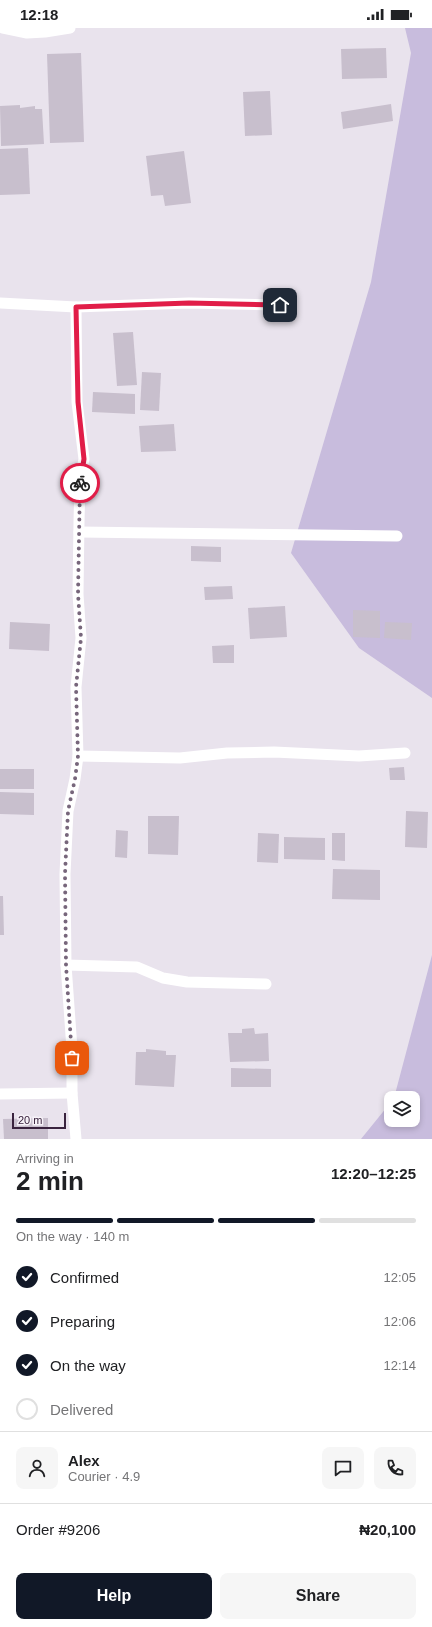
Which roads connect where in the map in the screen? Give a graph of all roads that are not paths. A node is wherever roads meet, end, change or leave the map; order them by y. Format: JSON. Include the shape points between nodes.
{"nodes":[{"id":1,"x":7,"y":28,"type":"edge"},
{"id":2,"x":70,"y":28,"type":"edge"},
{"id":3,"x":0,"y":303,"type":"edge"},
{"id":4,"x":280,"y":305,"type":"dead end"},
{"id":5,"x":76,"y":307,"type":"junction"},
{"id":6,"x":79,"y":532,"type":"junction"},
{"id":7,"x":397,"y":536,"type":"dead end"},
{"id":8,"x":405,"y":753,"type":"dead end"},
{"id":9,"x":78,"y":756,"type":"junction"},
{"id":10,"x":66,"y":965,"type":"junction"},
{"id":11,"x":266,"y":984,"type":"dead end"},
{"id":12,"x":0,"y":1094,"type":"edge"},
{"id":13,"x":72,"y":1094,"type":"junction"},
{"id":14,"x":76,"y":1139,"type":"edge"}],
"edges":[{"from":1,"to":2,"type":"street","via":[[27,33]]},
{"from":3,"to":5,"type":"street"},
{"from":4,"to":5,"type":"street","via":[[189,303]]},
{"from":5,"to":6,"type":"street","via":[[78,402],[84,459],[80,479]]},
{"from":6,"to":7,"type":"street"},
{"from":6,"to":9,"type":"street","via":[[78,594],[81,638],[76,687]]},
{"from":8,"to":9,"type":"street","via":[[359,756],[274,752],[227,753],[180,758]]},
{"from":9,"to":10,"type":"street","via":[[68,811],[65,874]]},
{"from":10,"to":11,"type":"street","via":[[137,967],[163,978],[187,982]]},
{"from":10,"to":13,"type":"street","via":[[72,1050]]},
{"from":12,"to":13,"type":"street"},
{"from":13,"to":14,"type":"street"}]}
